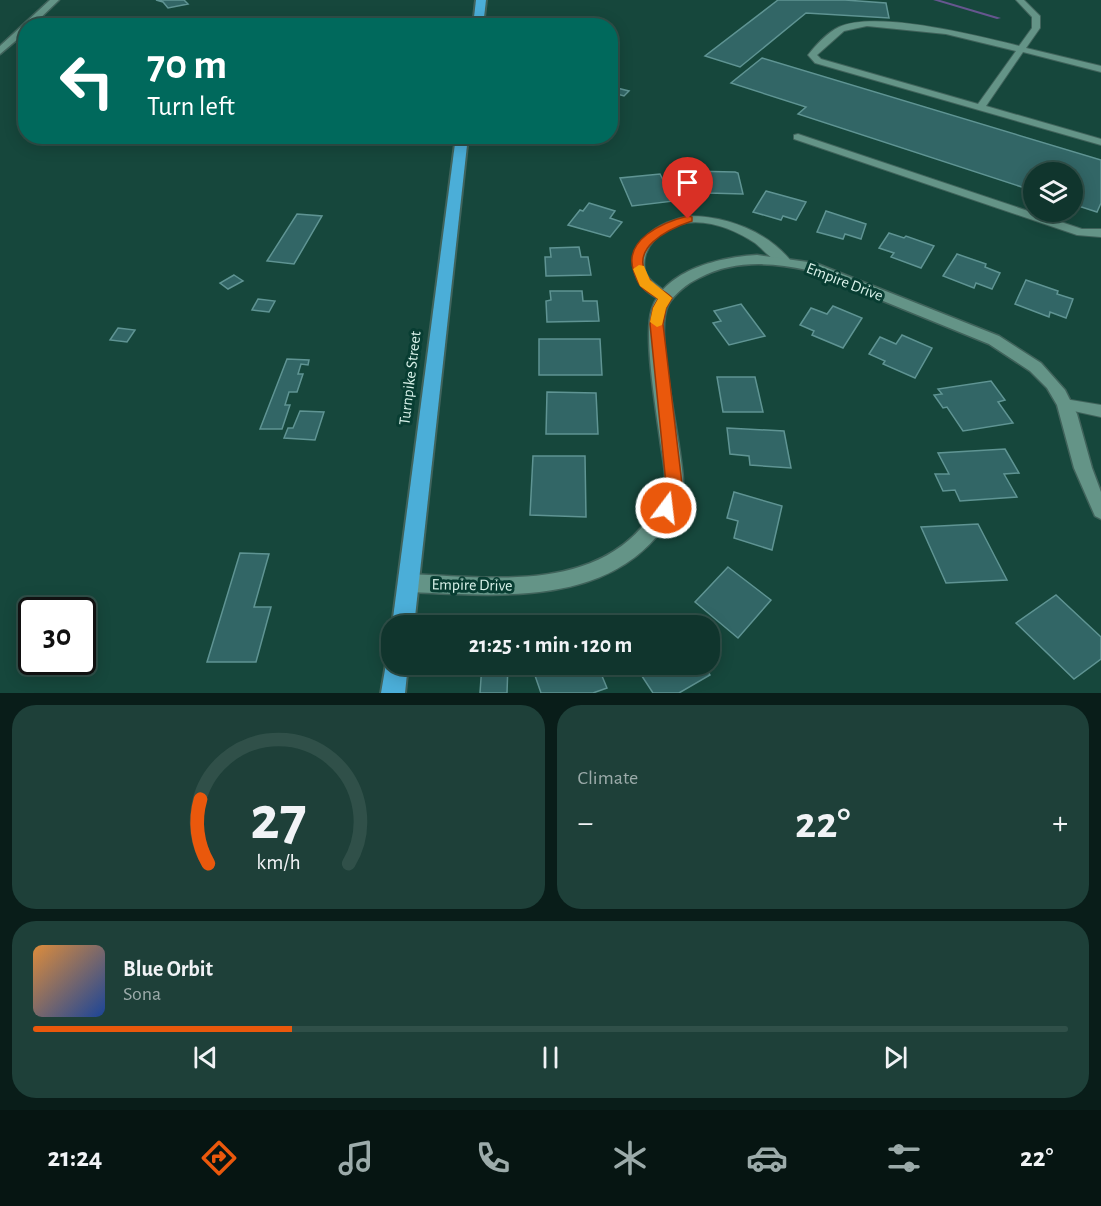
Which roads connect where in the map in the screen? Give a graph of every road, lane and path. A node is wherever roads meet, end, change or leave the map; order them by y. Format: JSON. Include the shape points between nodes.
{"nodes":[{"id":1,"x":55,"y":0,"type":"edge"},
{"id":2,"x":481,"y":0,"type":"edge"},
{"id":3,"x":1020,"y":0,"type":"edge"},
{"id":4,"x":35,"y":18,"type":"edge"},
{"id":5,"x":479,"y":18,"type":"edge"},
{"id":6,"x":18,"y":34,"type":"edge"},
{"id":7,"x":1021,"y":50,"type":"junction"},
{"id":8,"x":0,"y":51,"type":"edge"},
{"id":9,"x":1101,"y":69,"type":"edge"},
{"id":10,"x":980,"y":107,"type":"junction"},
{"id":11,"x":798,"y":137,"type":"dead end"},
{"id":12,"x":1101,"y":142,"type":"edge"},
{"id":13,"x":461,"y":144,"type":"edge"},
{"id":14,"x":1101,"y":233,"type":"edge"},
{"id":15,"x":785,"y":261,"type":"junction"},
{"id":16,"x":666,"y":298,"type":"junction"},
{"id":17,"x":1065,"y":404,"type":"junction"},
{"id":18,"x":1101,"y":411,"type":"edge"},
{"id":19,"x":1101,"y":511,"type":"edge"},
{"id":20,"x":408,"y":583,"type":"junction"},
{"id":21,"x":404,"y":615,"type":"edge"},
{"id":22,"x":395,"y":675,"type":"edge"},
{"id":23,"x":393,"y":693,"type":"edge"}],
"edges":[{"from":1,"to":4,"type":"street"},
{"from":2,"to":5,"type":"highway"},
{"from":3,"to":7,"type":"lane","via":[[1036,16],[1036,28]]},
{"from":6,"to":8,"type":"street"},
{"from":7,"to":9,"type":"lane"},
{"from":7,"to":10,"type":"lane"},
{"from":7,"to":10,"type":"lane","via":[[938,30],[867,24],[841,29],[812,55],[818,61]]},
{"from":10,"to":12,"type":"lane"},
{"from":11,"to":14,"type":"lane","via":[[1081,232]]},
{"from":13,"to":20,"type":"highway","name":"Turnpike Street"},
{"from":15,"to":16,"type":"street","name":"Empire Drive","via":[[715,265],[682,281]]},
{"from":15,"to":16,"type":"lane","via":[[736,227],[714,221],[678,222],[652,235],[641,247],[637,264],[645,283]]},
{"from":15,"to":17,"type":"street","name":"Empire Drive","via":[[810,266],[994,340],[1032,364]]},
{"from":16,"to":20,"type":"street","name":"Empire Drive","via":[[659,308],[657,324],[674,484],[666,508],[651,531],[626,554],[593,572],[553,582]]},
{"from":17,"to":18,"type":"lane"},
{"from":17,"to":19,"type":"street","name":"Empire Drive","via":[[1085,477]]},
{"from":20,"to":21,"type":"highway","name":"Turnpike Street"},
{"from":22,"to":23,"type":"highway"}]}
